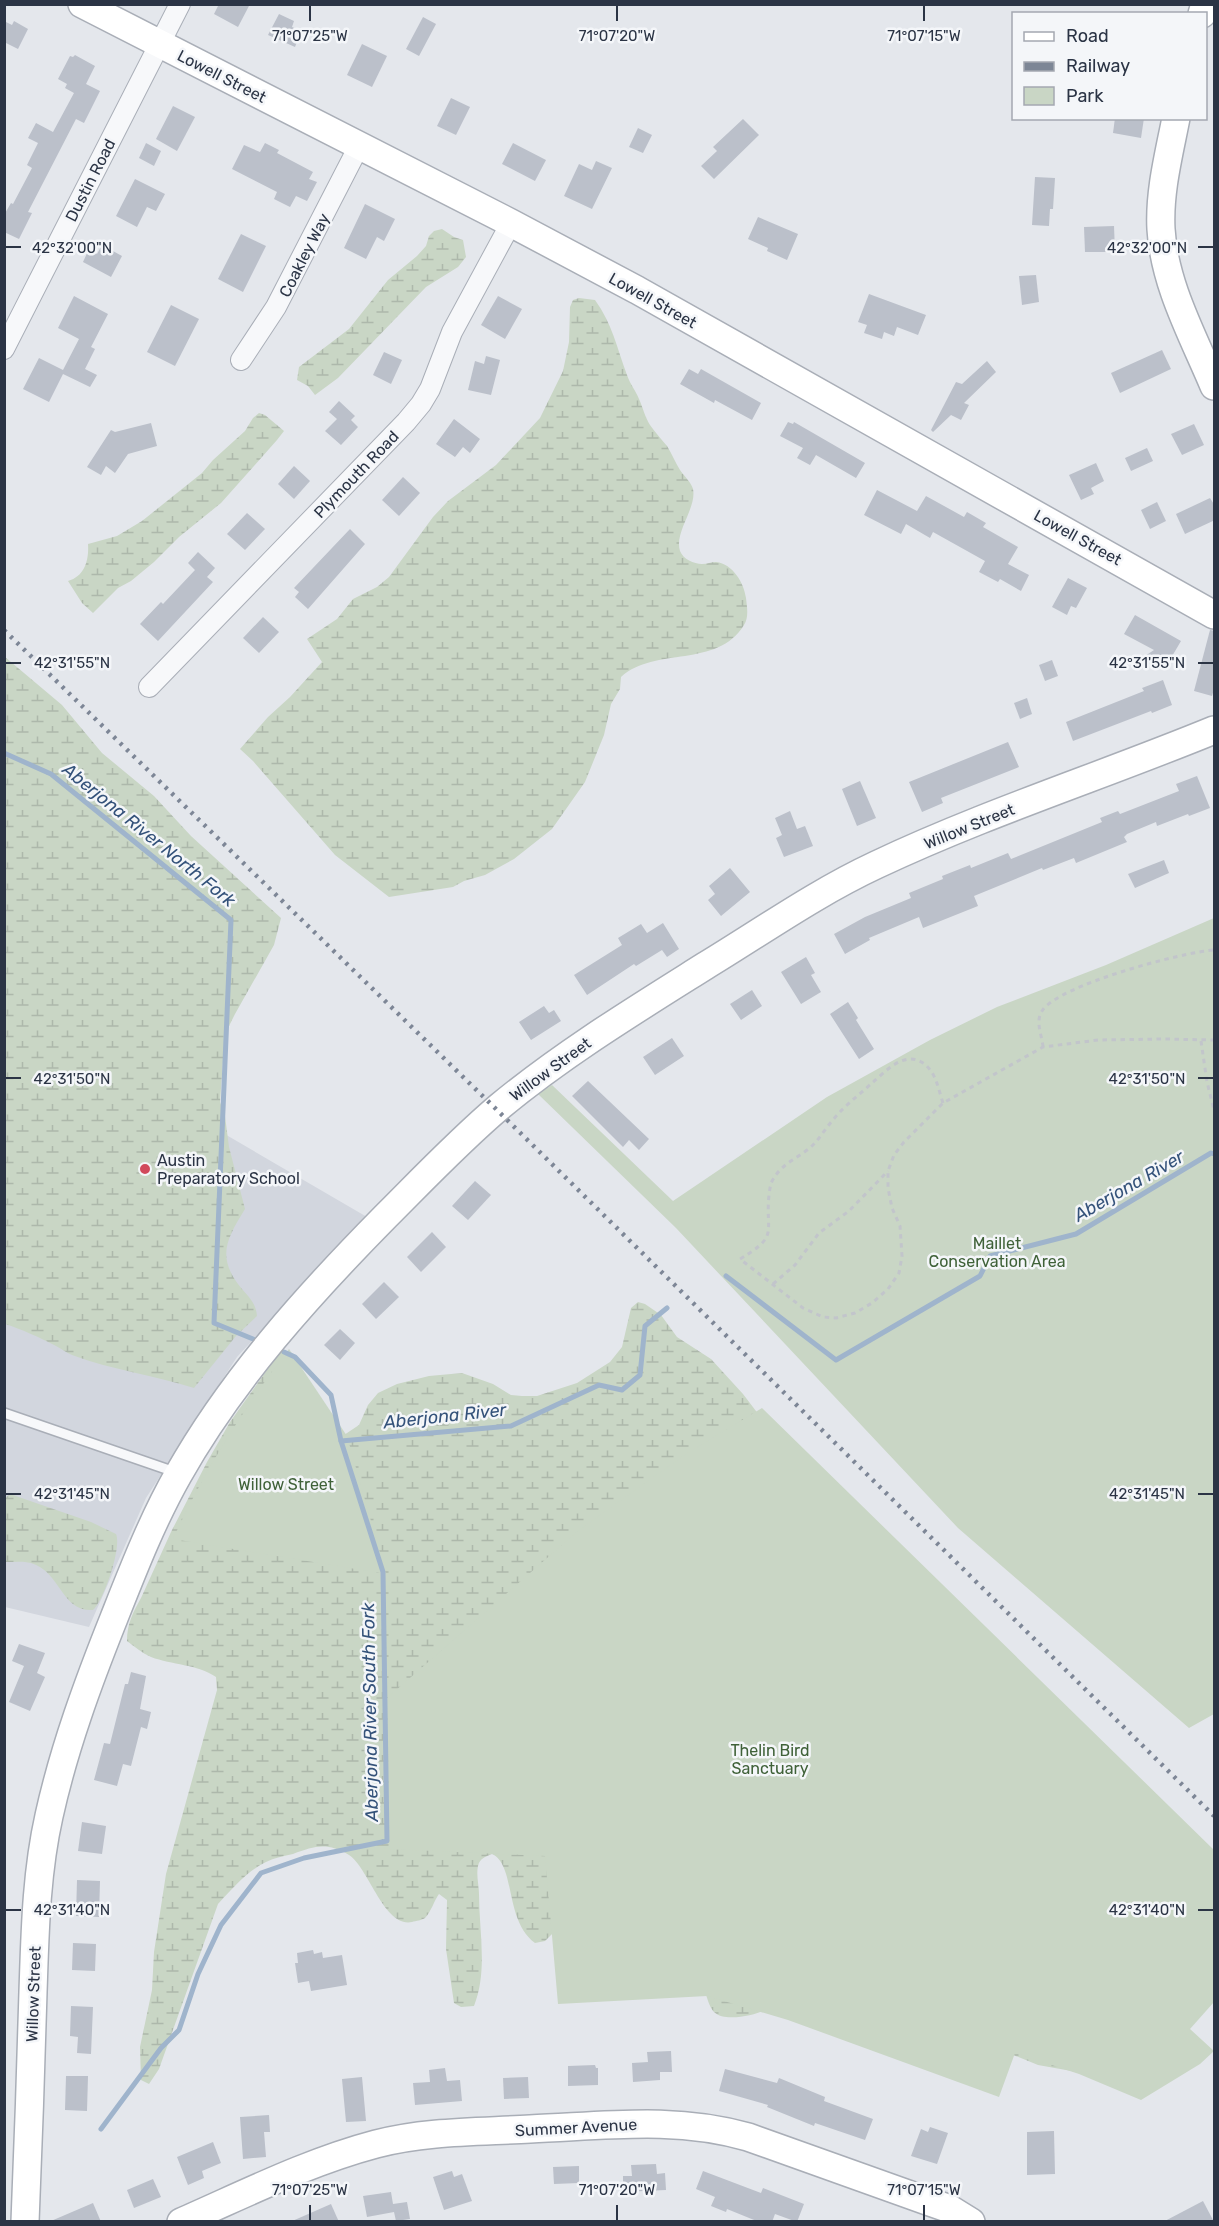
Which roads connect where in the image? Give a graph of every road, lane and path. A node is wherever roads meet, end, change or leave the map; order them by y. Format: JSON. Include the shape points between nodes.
{"nodes":[{"id":1,"x":82,"y":4,"type":"edge"},
{"id":2,"x":180,"y":4,"type":"edge"},
{"id":3,"x":160,"y":44,"type":"junction"},
{"id":4,"x":1176,"y":120,"type":"edge"},
{"id":5,"x":359,"y":146,"type":"junction"},
{"id":6,"x":511,"y":223,"type":"junction"},
{"id":7,"x":4,"y":349,"type":"edge"},
{"id":8,"x":241,"y":360,"type":"dead end"},
{"id":9,"x":1215,"y":386,"type":"edge"},
{"id":10,"x":1215,"y":615,"type":"edge"},
{"id":11,"x":149,"y":687,"type":"dead end"},
{"id":12,"x":1215,"y":730,"type":"edge"},
{"id":13,"x":1215,"y":950,"type":"edge"},
{"id":14,"x":1215,"y":1040,"type":"edge"},
{"id":15,"x":1201,"y":1041,"type":"junction"},
{"id":16,"x":1043,"y":1047,"type":"junction"},
{"id":17,"x":943,"y":1103,"type":"junction"},
{"id":18,"x":1215,"y":1110,"type":"edge"},
{"id":19,"x":888,"y":1170,"type":"junction"},
{"id":20,"x":773,"y":1284,"type":"junction"},
{"id":21,"x":4,"y":1413,"type":"edge"},
{"id":22,"x":179,"y":1473,"type":"junction"},
{"id":23,"x":25,"y":2222,"type":"edge"},
{"id":24,"x":181,"y":2222,"type":"edge"},
{"id":25,"x":971,"y":2222,"type":"edge"}],
"edges":[{"from":1,"to":3,"type":"main road","name":"Lowell Street"},
{"from":2,"to":3,"type":"street","name":"Dustin Road"},
{"from":3,"to":5,"type":"main road","name":"Lowell Street"},
{"from":3,"to":7,"type":"street","name":"Dustin Road"},
{"from":4,"to":9,"type":"main road","via":[[1164,182],[1163,246],[1178,299]]},
{"from":5,"to":6,"type":"main road","name":"Lowell Street"},
{"from":5,"to":8,"type":"street","name":"Coakley Way","via":[[276,307]]},
{"from":6,"to":10,"type":"main road","name":"Lowell Street"},
{"from":6,"to":11,"type":"street","name":"Plymouth Road","via":[[452,332],[422,404]]},
{"from":12,"to":22,"type":"main road","name":"Willow Street","via":[[964,827],[872,867],[797,909],[576,1049],[496,1109],[363,1240],[251,1367]]},
{"from":13,"to":16,"type":"path","via":[[1147,963],[1051,1001],[1040,1014],[1038,1024]]},
{"from":14,"to":15,"type":"path"},
{"from":15,"to":16,"type":"path","via":[[1098,1040]]},
{"from":15,"to":18,"type":"path"},
{"from":16,"to":17,"type":"path"},
{"from":17,"to":19,"type":"path","via":[[904,1142]]},
{"from":17,"to":20,"type":"path","via":[[935,1077],[924,1064],[914,1059],[902,1060],[852,1100],[814,1144],[782,1168],[770,1184],[768,1238],[740,1259]]},
{"from":19,"to":20,"type":"path","via":[[849,1211],[819,1233],[795,1265]]},
{"from":19,"to":20,"type":"path","via":[[902,1256],[899,1273],[888,1289],[873,1303],[836,1318],[802,1308]]},
{"from":21,"to":22,"type":"lane"},
{"from":22,"to":23,"type":"main road","name":"Willow Street","via":[[143,1545],[89,1681],[48,1818],[36,1921]]},
{"from":24,"to":25,"type":"main road","name":"Summer Avenue","via":[[315,2165],[393,2140],[455,2133],[675,2124],[748,2137],[930,2202]]}]}
